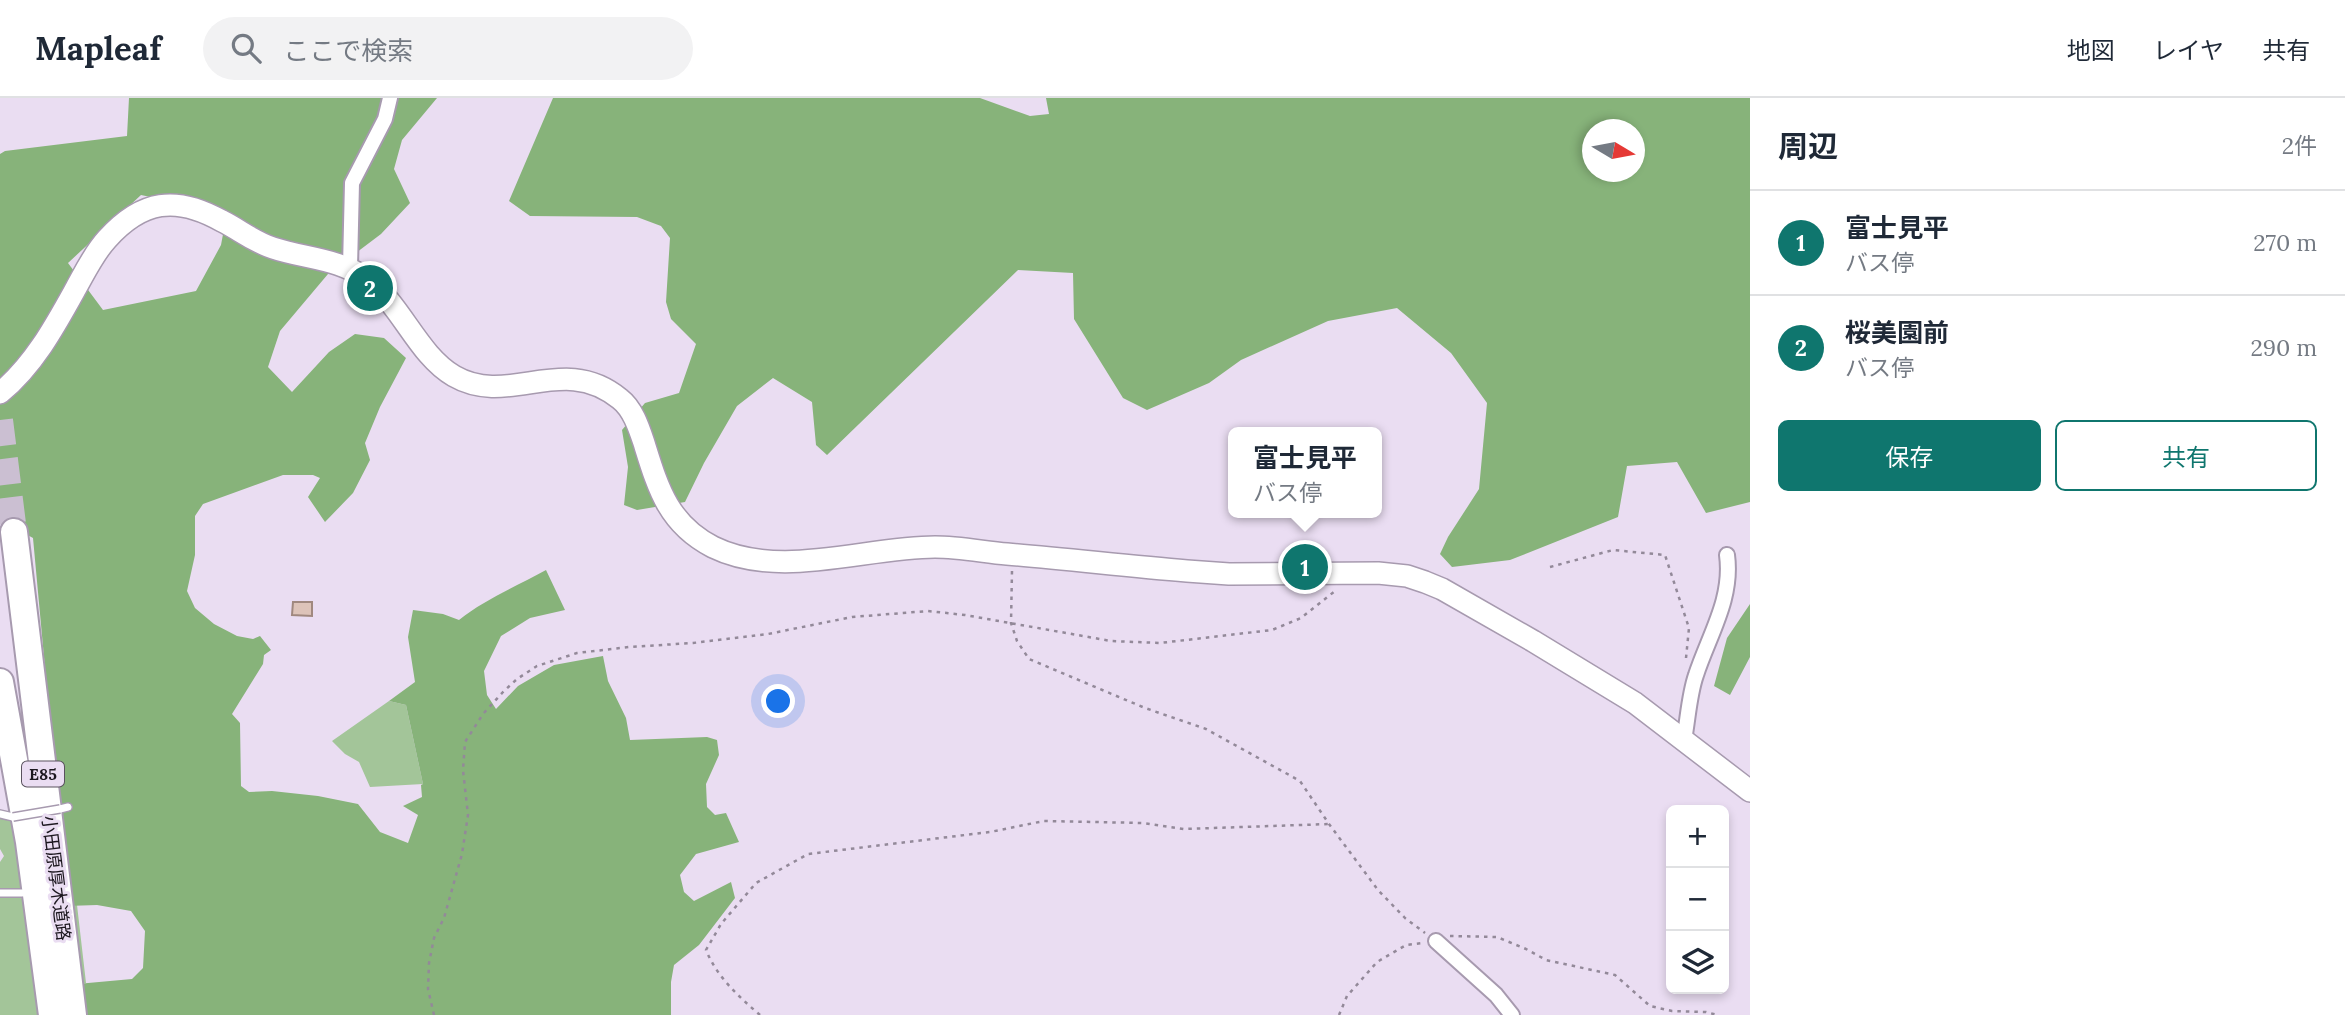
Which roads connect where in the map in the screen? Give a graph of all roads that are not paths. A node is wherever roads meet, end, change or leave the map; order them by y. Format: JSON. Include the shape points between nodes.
{"nodes":[{"id":1,"x":390,"y":98,"type":"edge"},
{"id":2,"x":350,"y":267,"type":"junction"},
{"id":3,"x":0,"y":393,"type":"edge"},
{"id":4,"x":14,"y":532,"type":"tunnel mouth"},
{"id":5,"x":1727,"y":555,"type":"dead end"},
{"id":6,"x":0,"y":682,"type":"edge"},
{"id":7,"x":1684,"y":740,"type":"junction"},
{"id":8,"x":1750,"y":791,"type":"edge"},
{"id":9,"x":64,"y":808,"type":"dead end"},
{"id":10,"x":0,"y":814,"type":"edge"},
{"id":11,"x":0,"y":892,"type":"edge"},
{"id":12,"x":22,"y":893,"type":"dead end"},
{"id":13,"x":1436,"y":941,"type":"road end"},
{"id":14,"x":52,"y":1015,"type":"edge"},
{"id":15,"x":73,"y":1015,"type":"edge"},
{"id":16,"x":1512,"y":1015,"type":"edge"}],
"edges":[{"from":1,"to":2,"type":"street","via":[[385,119],[352,183]]},
{"from":2,"to":3,"type":"street","via":[[276,250],[200,210],[150,206],[105,242],[42,347]]},
{"from":2,"to":7,"type":"street","via":[[386,295],[433,358],[459,379],[491,387],[568,378],[609,390],[624,402],[639,426],[671,513],[713,547],[740,557],[817,560],[936,547],[1215,573],[1407,576],[1442,589],[1635,703]]},
{"from":4,"to":15,"type":"highway","name":"小田原厚木道路","number":"E85"},
{"from":5,"to":7,"type":"street","via":[[1730,574],[1724,606],[1695,677]]},
{"from":6,"to":14,"type":"highway","name":"小田原厚木道路","number":"E85","via":[[29,842]]},
{"from":7,"to":8,"type":"street"},
{"from":9,"to":10,"type":"lane","bridge":true,"via":[[13,817]]},
{"from":11,"to":12,"type":"lane"},
{"from":13,"to":16,"type":"street"}]}
